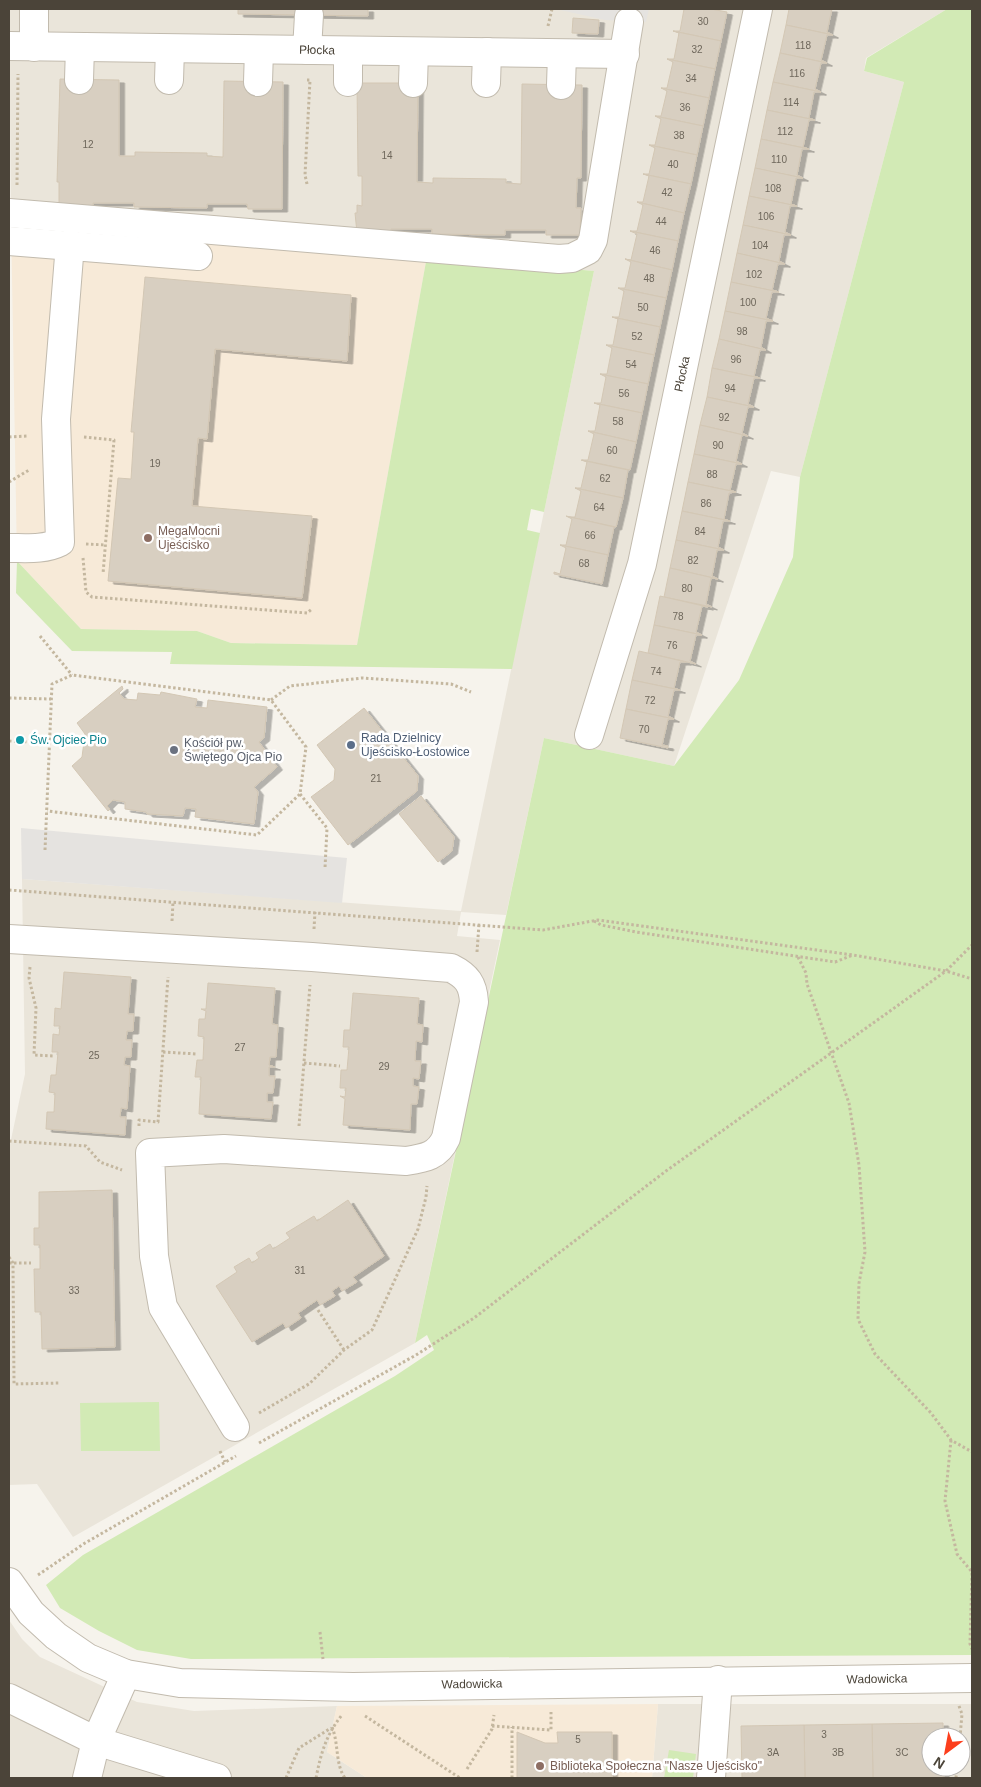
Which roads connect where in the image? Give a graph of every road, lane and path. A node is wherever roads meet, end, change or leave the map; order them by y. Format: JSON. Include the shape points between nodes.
{"nodes":[{"id":1,"x":34,"y":9,"type":"edge"},
{"id":2,"x":758,"y":9,"type":"edge"},
{"id":3,"x":309,"y":15,"type":"dead end"},
{"id":4,"x":629,"y":22,"type":"dead end"},
{"id":5,"x":80,"y":47,"type":"junction"},
{"id":6,"x":170,"y":48,"type":"junction"},
{"id":7,"x":259,"y":50,"type":"junction"},
{"id":8,"x":307,"y":50,"type":"junction"},
{"id":9,"x":348,"y":51,"type":"junction"},
{"id":10,"x":414,"y":52,"type":"junction"},
{"id":11,"x":486,"y":52,"type":"junction"},
{"id":12,"x":20,"y":54,"type":"edge"},
{"id":13,"x":562,"y":54,"type":"junction"},
{"id":14,"x":624,"y":54,"type":"junction"},
{"id":15,"x":79,"y":80,"type":"dead end"},
{"id":16,"x":169,"y":80,"type":"dead end"},
{"id":17,"x":309,"y":80,"type":"dead end"},
{"id":18,"x":258,"y":82,"type":"dead end"},
{"id":19,"x":348,"y":82,"type":"dead end"},
{"id":20,"x":413,"y":83,"type":"dead end"},
{"id":21,"x":486,"y":83,"type":"dead end"},
{"id":22,"x":561,"y":85,"type":"dead end"},
{"id":23,"x":307,"y":184,"type":"dead end"},
{"id":24,"x":13,"y":213,"type":"edge"},
{"id":25,"x":9,"y":241,"type":"edge"},
{"id":26,"x":70,"y":244,"type":"junction"},
{"id":27,"x":198,"y":256,"type":"dead end"},
{"id":28,"x":56,"y":435,"type":"junction"},
{"id":29,"x":9,"y":437,"type":"edge"},
{"id":30,"x":9,"y":548,"type":"edge"},
{"id":31,"x":83,"y":553,"type":"dead end"},
{"id":32,"x":103,"y":574,"type":"dead end"},
{"id":33,"x":312,"y":610,"type":"dead end"},
{"id":34,"x":40,"y":636,"type":"dead end"},
{"id":35,"x":72,"y":675,"type":"junction"},
{"id":36,"x":471,"y":692,"type":"dead end"},
{"id":37,"x":9,"y":698,"type":"edge"},
{"id":38,"x":51,"y":699,"type":"junction"},
{"id":39,"x":270,"y":700,"type":"junction"},
{"id":40,"x":590,"y":735,"type":"dead end"},
{"id":41,"x":9,"y":741,"type":"edge"},
{"id":42,"x":49,"y":743,"type":"junction"},
{"id":43,"x":300,"y":794,"type":"junction"},
{"id":44,"x":47,"y":811,"type":"junction"},
{"id":45,"x":45,"y":850,"type":"dead end"},
{"id":46,"x":325,"y":868,"type":"dead end"},
{"id":47,"x":9,"y":890,"type":"edge"},
{"id":48,"x":173,"y":902,"type":"junction"},
{"id":49,"x":315,"y":912,"type":"junction"},
{"id":50,"x":593,"y":921,"type":"junction"},
{"id":51,"x":20,"y":940,"type":"edge"},
{"id":52,"x":972,"y":945,"type":"edge"},
{"id":53,"x":170,"y":949,"type":"junction"},
{"id":54,"x":853,"y":955,"type":"junction"},
{"id":55,"x":312,"y":956,"type":"junction"},
{"id":56,"x":798,"y":956,"type":"junction"},
{"id":57,"x":946,"y":971,"type":"junction"},
{"id":58,"x":972,"y":979,"type":"edge"},
{"id":59,"x":163,"y":1052,"type":"junction"},
{"id":60,"x":834,"y":1053,"type":"junction"},
{"id":61,"x":197,"y":1054,"type":"dead end"},
{"id":62,"x":52,"y":1056,"type":"dead end"},
{"id":63,"x":304,"y":1063,"type":"junction"},
{"id":64,"x":340,"y":1066,"type":"dead end"},
{"id":65,"x":155,"y":1122,"type":"dead end"},
{"id":66,"x":299,"y":1132,"type":"dead end"},
{"id":67,"x":9,"y":1141,"type":"edge"},
{"id":68,"x":150,"y":1153,"type":"junction"},
{"id":69,"x":428,"y":1158,"type":"junction"},
{"id":70,"x":9,"y":1257,"type":"edge"},
{"id":71,"x":11,"y":1263,"type":"edge"},
{"id":72,"x":31,"y":1263,"type":"dead end"},
{"id":73,"x":318,"y":1310,"type":"dead end"},
{"id":74,"x":344,"y":1350,"type":"junction"},
{"id":75,"x":59,"y":1383,"type":"dead end"},
{"id":76,"x":235,"y":1427,"type":"joint"},
{"id":77,"x":951,"y":1440,"type":"junction"},
{"id":78,"x":258,"y":1443,"type":"dead end"},
{"id":79,"x":972,"y":1452,"type":"edge"},
{"id":80,"x":241,"y":1453,"type":"dead end"},
{"id":81,"x":11,"y":1586,"type":"edge"},
{"id":82,"x":972,"y":1649,"type":"edge"},
{"id":83,"x":126,"y":1674,"type":"junction"},
{"id":84,"x":718,"y":1680,"type":"junction"},
{"id":85,"x":552,"y":1683,"type":"junction"},
{"id":86,"x":964,"y":1688,"type":"edge"},
{"id":87,"x":9,"y":1698,"type":"edge"},
{"id":88,"x":356,"y":1711,"type":"dead end"},
{"id":89,"x":542,"y":1712,"type":"dead end"},
{"id":90,"x":551,"y":1713,"type":"dead end"},
{"id":91,"x":502,"y":1714,"type":"dead end"},
{"id":92,"x":492,"y":1726,"type":"junction"},
{"id":93,"x":512,"y":1727,"type":"junction"},
{"id":94,"x":961,"y":1727,"type":"edge"},
{"id":95,"x":332,"y":1728,"type":"junction"},
{"id":96,"x":96,"y":1741,"type":"junction"},
{"id":97,"x":467,"y":1769,"type":"dead end"},
{"id":98,"x":87,"y":1778,"type":"edge"},
{"id":99,"x":216,"y":1778,"type":"edge"},
{"id":100,"x":286,"y":1778,"type":"edge"},
{"id":101,"x":316,"y":1778,"type":"edge"},
{"id":102,"x":345,"y":1778,"type":"edge"},
{"id":103,"x":460,"y":1778,"type":"edge"},
{"id":104,"x":512,"y":1778,"type":"edge"},
{"id":105,"x":711,"y":1778,"type":"edge"}],
"edges":[{"from":1,"to":12,"type":"street"},
{"from":2,"to":40,"type":"street","name":"Płocka","via":[[642,564]]},
{"from":3,"to":8,"type":"street"},
{"from":4,"to":14,"type":"street"},
{"from":5,"to":6,"type":"street","name":"Płocka"},
{"from":5,"to":12,"type":"street","name":"Płocka"},
{"from":5,"to":15,"type":"street"},
{"from":6,"to":7,"type":"street","name":"Płocka"},
{"from":6,"to":16,"type":"street"},
{"from":7,"to":8,"type":"street","name":"Płocka"},
{"from":7,"to":18,"type":"street"},
{"from":8,"to":9,"type":"street","name":"Płocka"},
{"from":9,"to":10,"type":"street","name":"Płocka"},
{"from":9,"to":19,"type":"street"},
{"from":10,"to":11,"type":"street","name":"Płocka"},
{"from":10,"to":20,"type":"street"},
{"from":11,"to":13,"type":"street","name":"Płocka"},
{"from":11,"to":21,"type":"street"},
{"from":12,"to":24,"type":"path"},
{"from":13,"to":14,"type":"street","name":"Płocka"},
{"from":13,"to":22,"type":"street"},
{"from":14,"to":24,"type":"street","via":[[593,240],[588,250],[572,258]]},
{"from":17,"to":23,"type":"path"},
{"from":25,"to":26,"type":"street"},
{"from":26,"to":27,"type":"street"},
{"from":26,"to":28,"type":"street"},
{"from":28,"to":29,"type":"path"},
{"from":28,"to":30,"type":"street","via":[[60,542],[40,548]]},
{"from":28,"to":32,"type":"path","via":[[114,440]]},
{"from":31,"to":33,"type":"path","via":[[86,592],[92,597],[307,613]]},
{"from":34,"to":35,"type":"path"},
{"from":35,"to":38,"type":"path","via":[[52,684]]},
{"from":35,"to":39,"type":"path"},
{"from":36,"to":39,"type":"path","via":[[451,684],[362,678],[290,686]]},
{"from":37,"to":38,"type":"path"},
{"from":38,"to":42,"type":"path"},
{"from":39,"to":43,"type":"path","via":[[306,747]]},
{"from":41,"to":42,"type":"path"},
{"from":42,"to":44,"type":"path"},
{"from":43,"to":44,"type":"path","via":[[257,835]]},
{"from":43,"to":46,"type":"path","via":[[327,828]]},
{"from":44,"to":45,"type":"path"},
{"from":47,"to":48,"type":"path"},
{"from":48,"to":49,"type":"path"},
{"from":48,"to":53,"type":"path"},
{"from":49,"to":50,"type":"path","via":[[543,930]]},
{"from":49,"to":55,"type":"path"},
{"from":50,"to":54,"type":"path"},
{"from":50,"to":56,"type":"path","via":[[636,932]]},
{"from":51,"to":53,"type":"street"},
{"from":51,"to":62,"type":"path","via":[[36,1008],[34,1055]]},
{"from":52,"to":57,"type":"path"},
{"from":53,"to":55,"type":"street"},
{"from":53,"to":59,"type":"path"},
{"from":54,"to":56,"type":"path","via":[[835,962]]},
{"from":54,"to":57,"type":"path"},
{"from":55,"to":63,"type":"path"},
{"from":55,"to":69,"type":"street","via":[[452,968],[470,982],[474,1002],[446,1138],[441,1148]]},
{"from":56,"to":60,"type":"path"},
{"from":57,"to":58,"type":"path"},
{"from":57,"to":60,"type":"path"},
{"from":59,"to":61,"type":"path"},
{"from":59,"to":65,"type":"path","via":[[158,1122]]},
{"from":60,"to":77,"type":"path","via":[[849,1103],[859,1166],[865,1252],[859,1283],[858,1319],[875,1354],[931,1413]]},
{"from":60,"to":78,"type":"path","via":[[666,1171],[474,1318]]},
{"from":63,"to":64,"type":"path"},
{"from":63,"to":66,"type":"path"},
{"from":67,"to":68,"type":"path","via":[[86,1146],[100,1162],[117,1170],[134,1172]]},
{"from":68,"to":69,"type":"street","via":[[224,1149],[406,1161]]},
{"from":68,"to":76,"type":"street","via":[[154,1256],[163,1307]]},
{"from":69,"to":74,"type":"path","via":[[426,1197],[418,1229],[372,1330]]},
{"from":70,"to":71,"type":"path"},
{"from":71,"to":72,"type":"path"},
{"from":71,"to":75,"type":"path","via":[[14,1384]]},
{"from":73,"to":74,"type":"path"},
{"from":74,"to":76,"type":"path","via":[[309,1384]]},
{"from":77,"to":79,"type":"path"},
{"from":77,"to":82,"type":"path","via":[[946,1501],[957,1554],[972,1572]]},
{"from":80,"to":81,"type":"path"},
{"from":81,"to":83,"type":"street","name":"Wadowicka","via":[[31,1613],[56,1636],[88,1658]]},
{"from":83,"to":85,"type":"street","name":"Wadowicka","via":[[189,1684]]},
{"from":83,"to":96,"type":"street"},
{"from":84,"to":85,"type":"street","name":"Wadowicka"},
{"from":84,"to":86,"type":"street","name":"Wadowicka"},
{"from":84,"to":105,"type":"street"},
{"from":85,"to":89,"type":"path","via":[[551,1711]]},
{"from":86,"to":94,"type":"path"},
{"from":87,"to":96,"type":"street"},
{"from":88,"to":103,"type":"path"},
{"from":90,"to":93,"type":"path","via":[[551,1730]]},
{"from":91,"to":92,"type":"path","via":[[492,1715]]},
{"from":92,"to":93,"type":"path"},
{"from":92,"to":97,"type":"path"},
{"from":93,"to":104,"type":"path"},
{"from":95,"to":100,"type":"path","via":[[298,1748]]},
{"from":95,"to":101,"type":"path","via":[[322,1747]]},
{"from":95,"to":102,"type":"path","via":[[339,1765]]},
{"from":96,"to":98,"type":"street"},
{"from":96,"to":99,"type":"street"}]}
